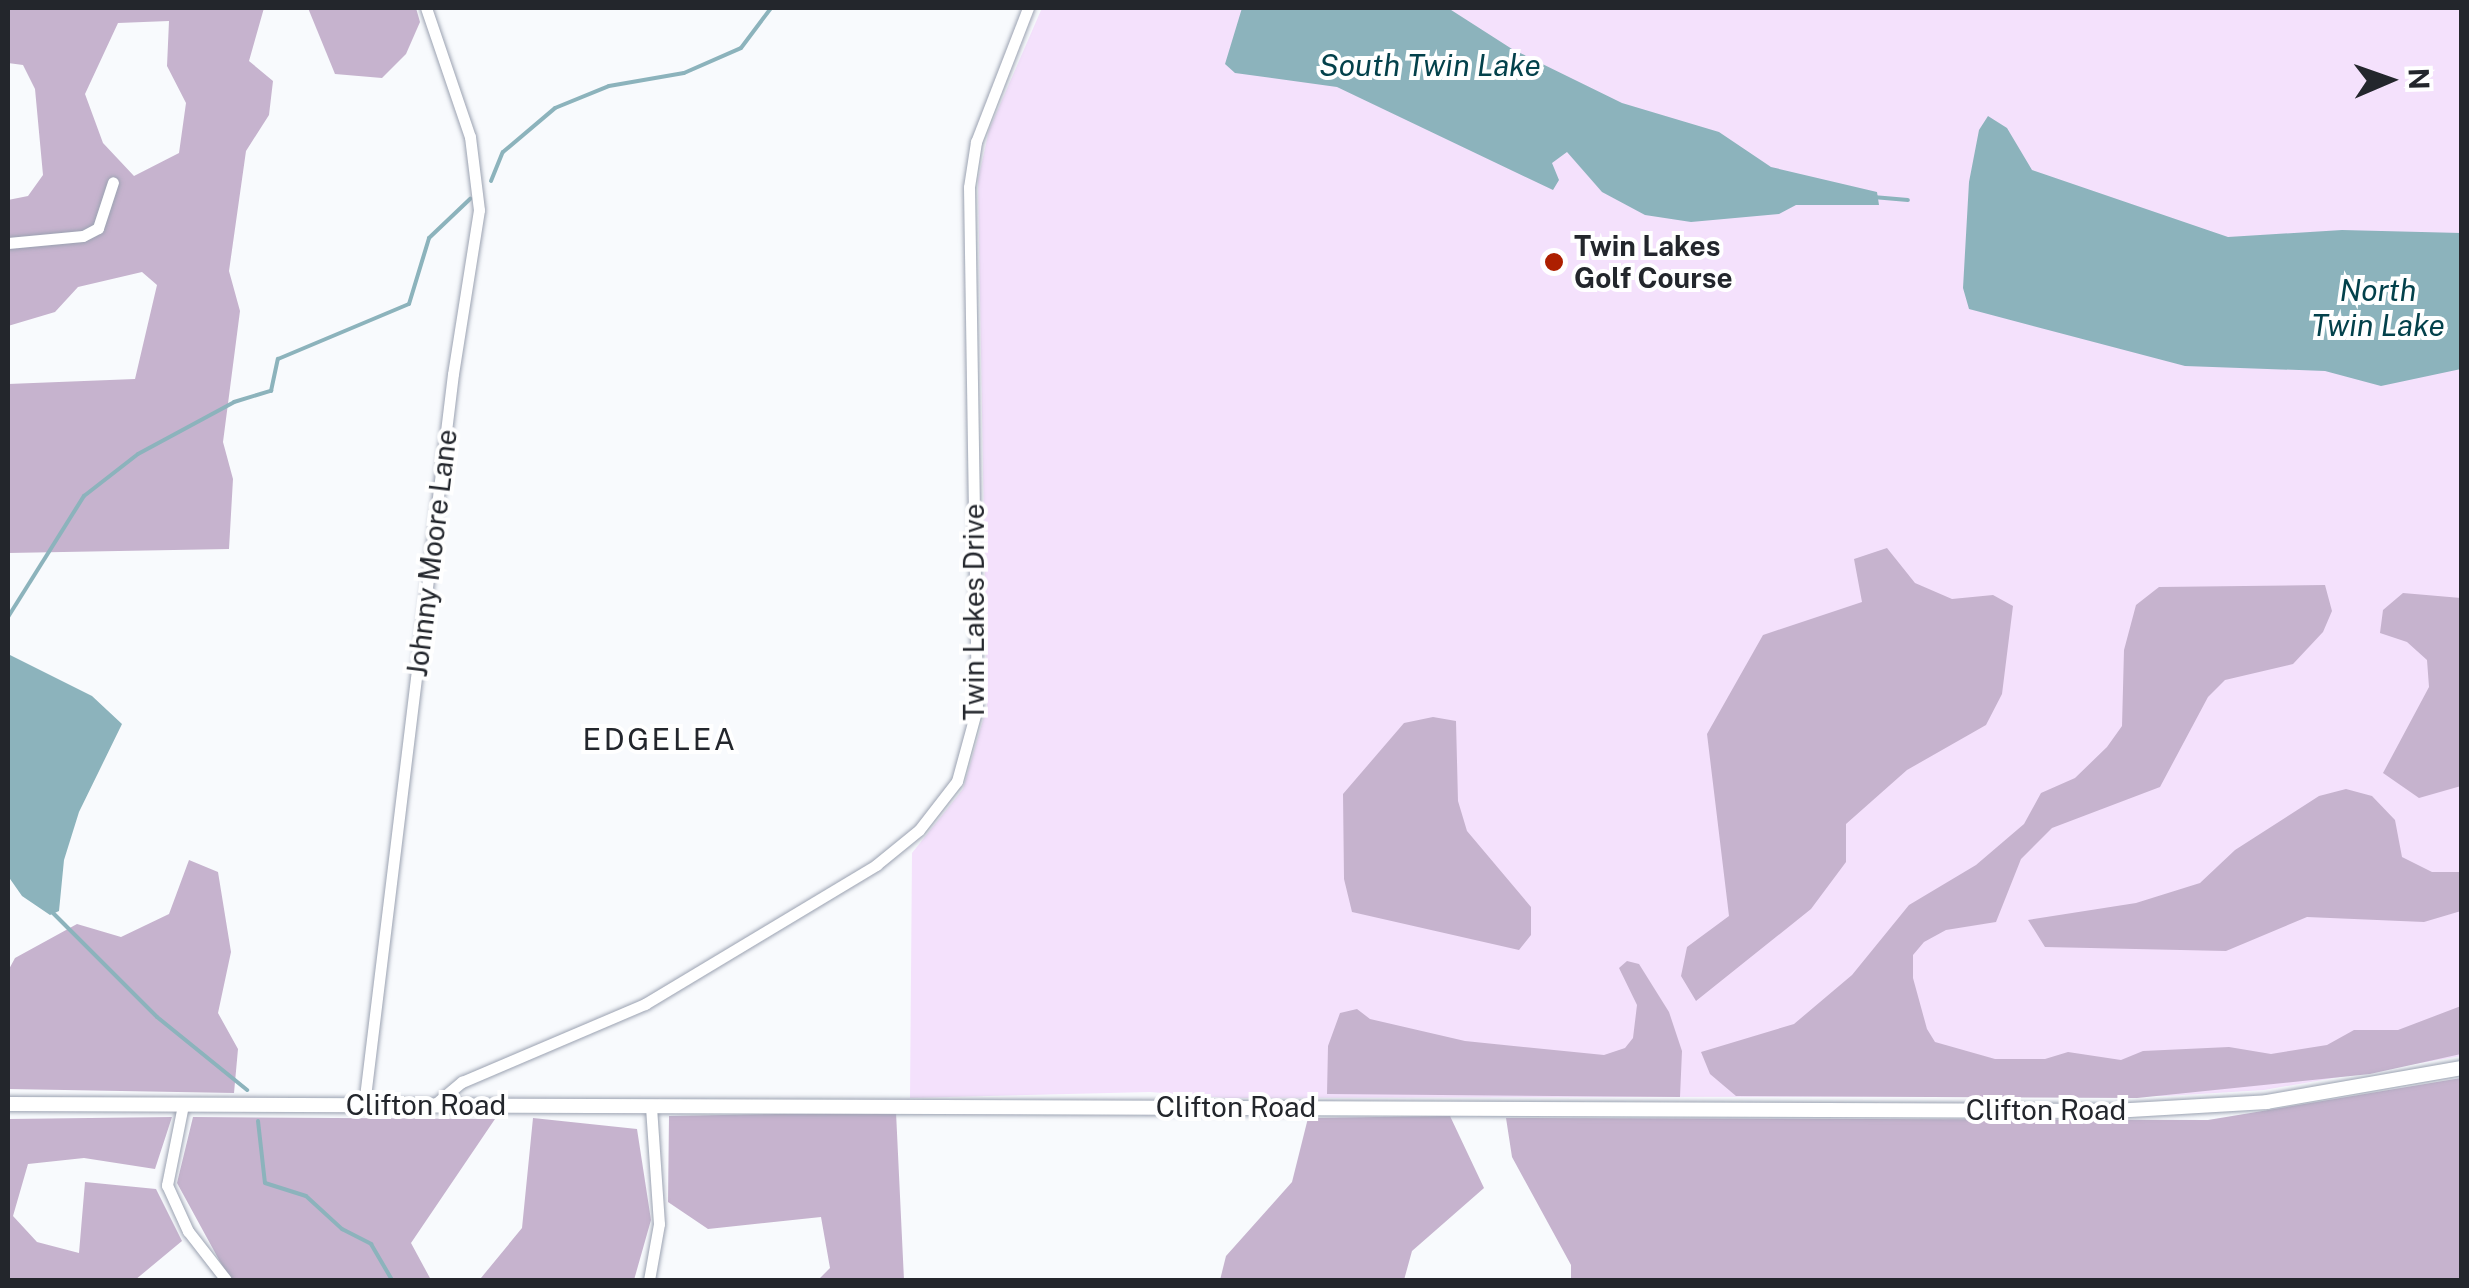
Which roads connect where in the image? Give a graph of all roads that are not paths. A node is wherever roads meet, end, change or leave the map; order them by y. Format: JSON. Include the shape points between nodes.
{"nodes":[{"id":1,"x":426,"y":8,"type":"edge"},
{"id":2,"x":1028,"y":8,"type":"edge"},
{"id":3,"x":114,"y":182,"type":"dead end"},
{"id":4,"x":8,"y":243,"type":"edge"},
{"id":5,"x":2462,"y":1068,"type":"edge"},
{"id":6,"x":8,"y":1104,"type":"edge"},
{"id":7,"x":183,"y":1105,"type":"junction"},
{"id":8,"x":364,"y":1105,"type":"junction"},
{"id":9,"x":434,"y":1106,"type":"junction"},
{"id":10,"x":651,"y":1106,"type":"junction"},
{"id":11,"x":226,"y":1280,"type":"edge"},
{"id":12,"x":649,"y":1280,"type":"edge"}],
"edges":[{"from":1,"to":8,"type":"street","name":"Johnny Moore Lane","via":[[470,137],[479,210]]},
{"from":2,"to":9,"type":"street","name":"Twin Lakes Drive","via":[[976,142],[969,187],[976,708],[958,782],[919,830],[876,865],[645,1004],[462,1082]]},
{"from":3,"to":4,"type":"street","via":[[98,228],[83,236]]},
{"from":5,"to":10,"type":"main road","name":"Clifton Road","via":[[2284,1100],[2113,1110]]},
{"from":6,"to":7,"type":"main road","name":"Clifton Road"},
{"from":7,"to":8,"type":"main road","name":"Clifton Road"},
{"from":7,"to":11,"type":"street","via":[[168,1185],[188,1232]]},
{"from":8,"to":9,"type":"main road","name":"Clifton Road"},
{"from":9,"to":10,"type":"main road","name":"Clifton Road"},
{"from":10,"to":12,"type":"street","via":[[659,1224]]}]}
